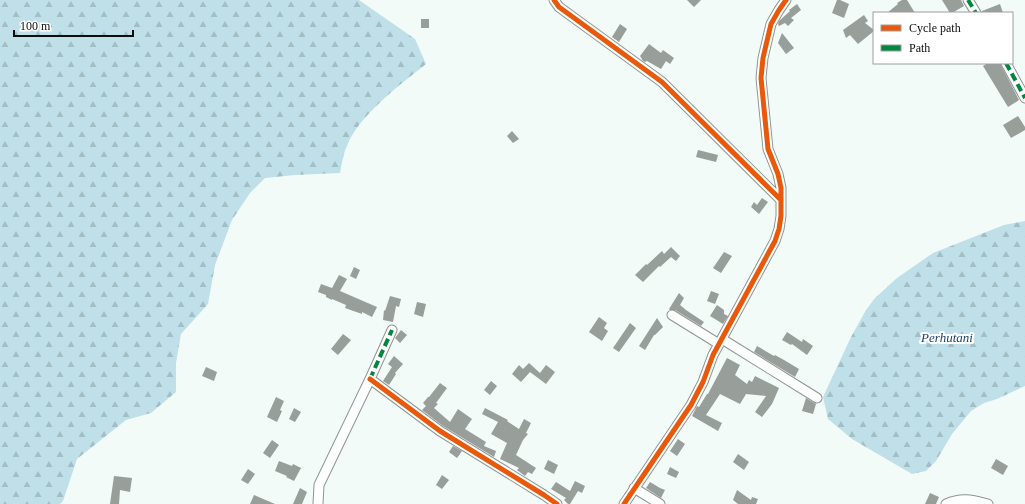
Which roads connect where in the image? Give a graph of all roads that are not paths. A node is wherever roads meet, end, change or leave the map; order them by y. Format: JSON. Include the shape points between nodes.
{"nodes":[{"id":1,"x":554,"y":0,"type":"edge"},
{"id":2,"x":786,"y":0,"type":"edge"},
{"id":3,"x":968,"y":0,"type":"edge"},
{"id":4,"x":975,"y":12,"type":"edge"},
{"id":5,"x":1007,"y":64,"type":"edge"},
{"id":6,"x":1025,"y":98,"type":"edge"},
{"id":7,"x":782,"y":200,"type":"junction"},
{"id":8,"x":672,"y":315,"type":"dead end"},
{"id":9,"x":392,"y":330,"type":"dead end"},
{"id":10,"x":720,"y":341,"type":"junction"},
{"id":11,"x":370,"y":379,"type":"junction"},
{"id":12,"x":818,"y":398,"type":"dead end"},
{"id":13,"x":634,"y":488,"type":"junction"},
{"id":14,"x":318,"y":504,"type":"edge"},
{"id":15,"x":557,"y":504,"type":"edge"},
{"id":16,"x":624,"y":504,"type":"edge"},
{"id":17,"x":660,"y":504,"type":"edge"},
{"id":18,"x":946,"y":504,"type":"edge"},
{"id":19,"x":988,"y":504,"type":"edge"}],
"edges":[{"from":1,"to":7,"type":"street","via":[[559,8],[662,82]]},
{"from":2,"to":7,"type":"street","via":[[771,24],[761,78],[768,149],[778,174]]},
{"from":3,"to":4,"type":"street"},
{"from":5,"to":6,"type":"street"},
{"from":7,"to":10,"type":"street","via":[[775,241]]},
{"from":8,"to":10,"type":"street"},
{"from":9,"to":11,"type":"street"},
{"from":10,"to":12,"type":"street"},
{"from":10,"to":13,"type":"street","via":[[691,405]]},
{"from":11,"to":14,"type":"street","via":[[319,485]]},
{"from":11,"to":15,"type":"street","via":[[440,431]]},
{"from":13,"to":16,"type":"street"},
{"from":13,"to":17,"type":"street"},
{"from":18,"to":19,"type":"street","via":[[966,499]]}]}
